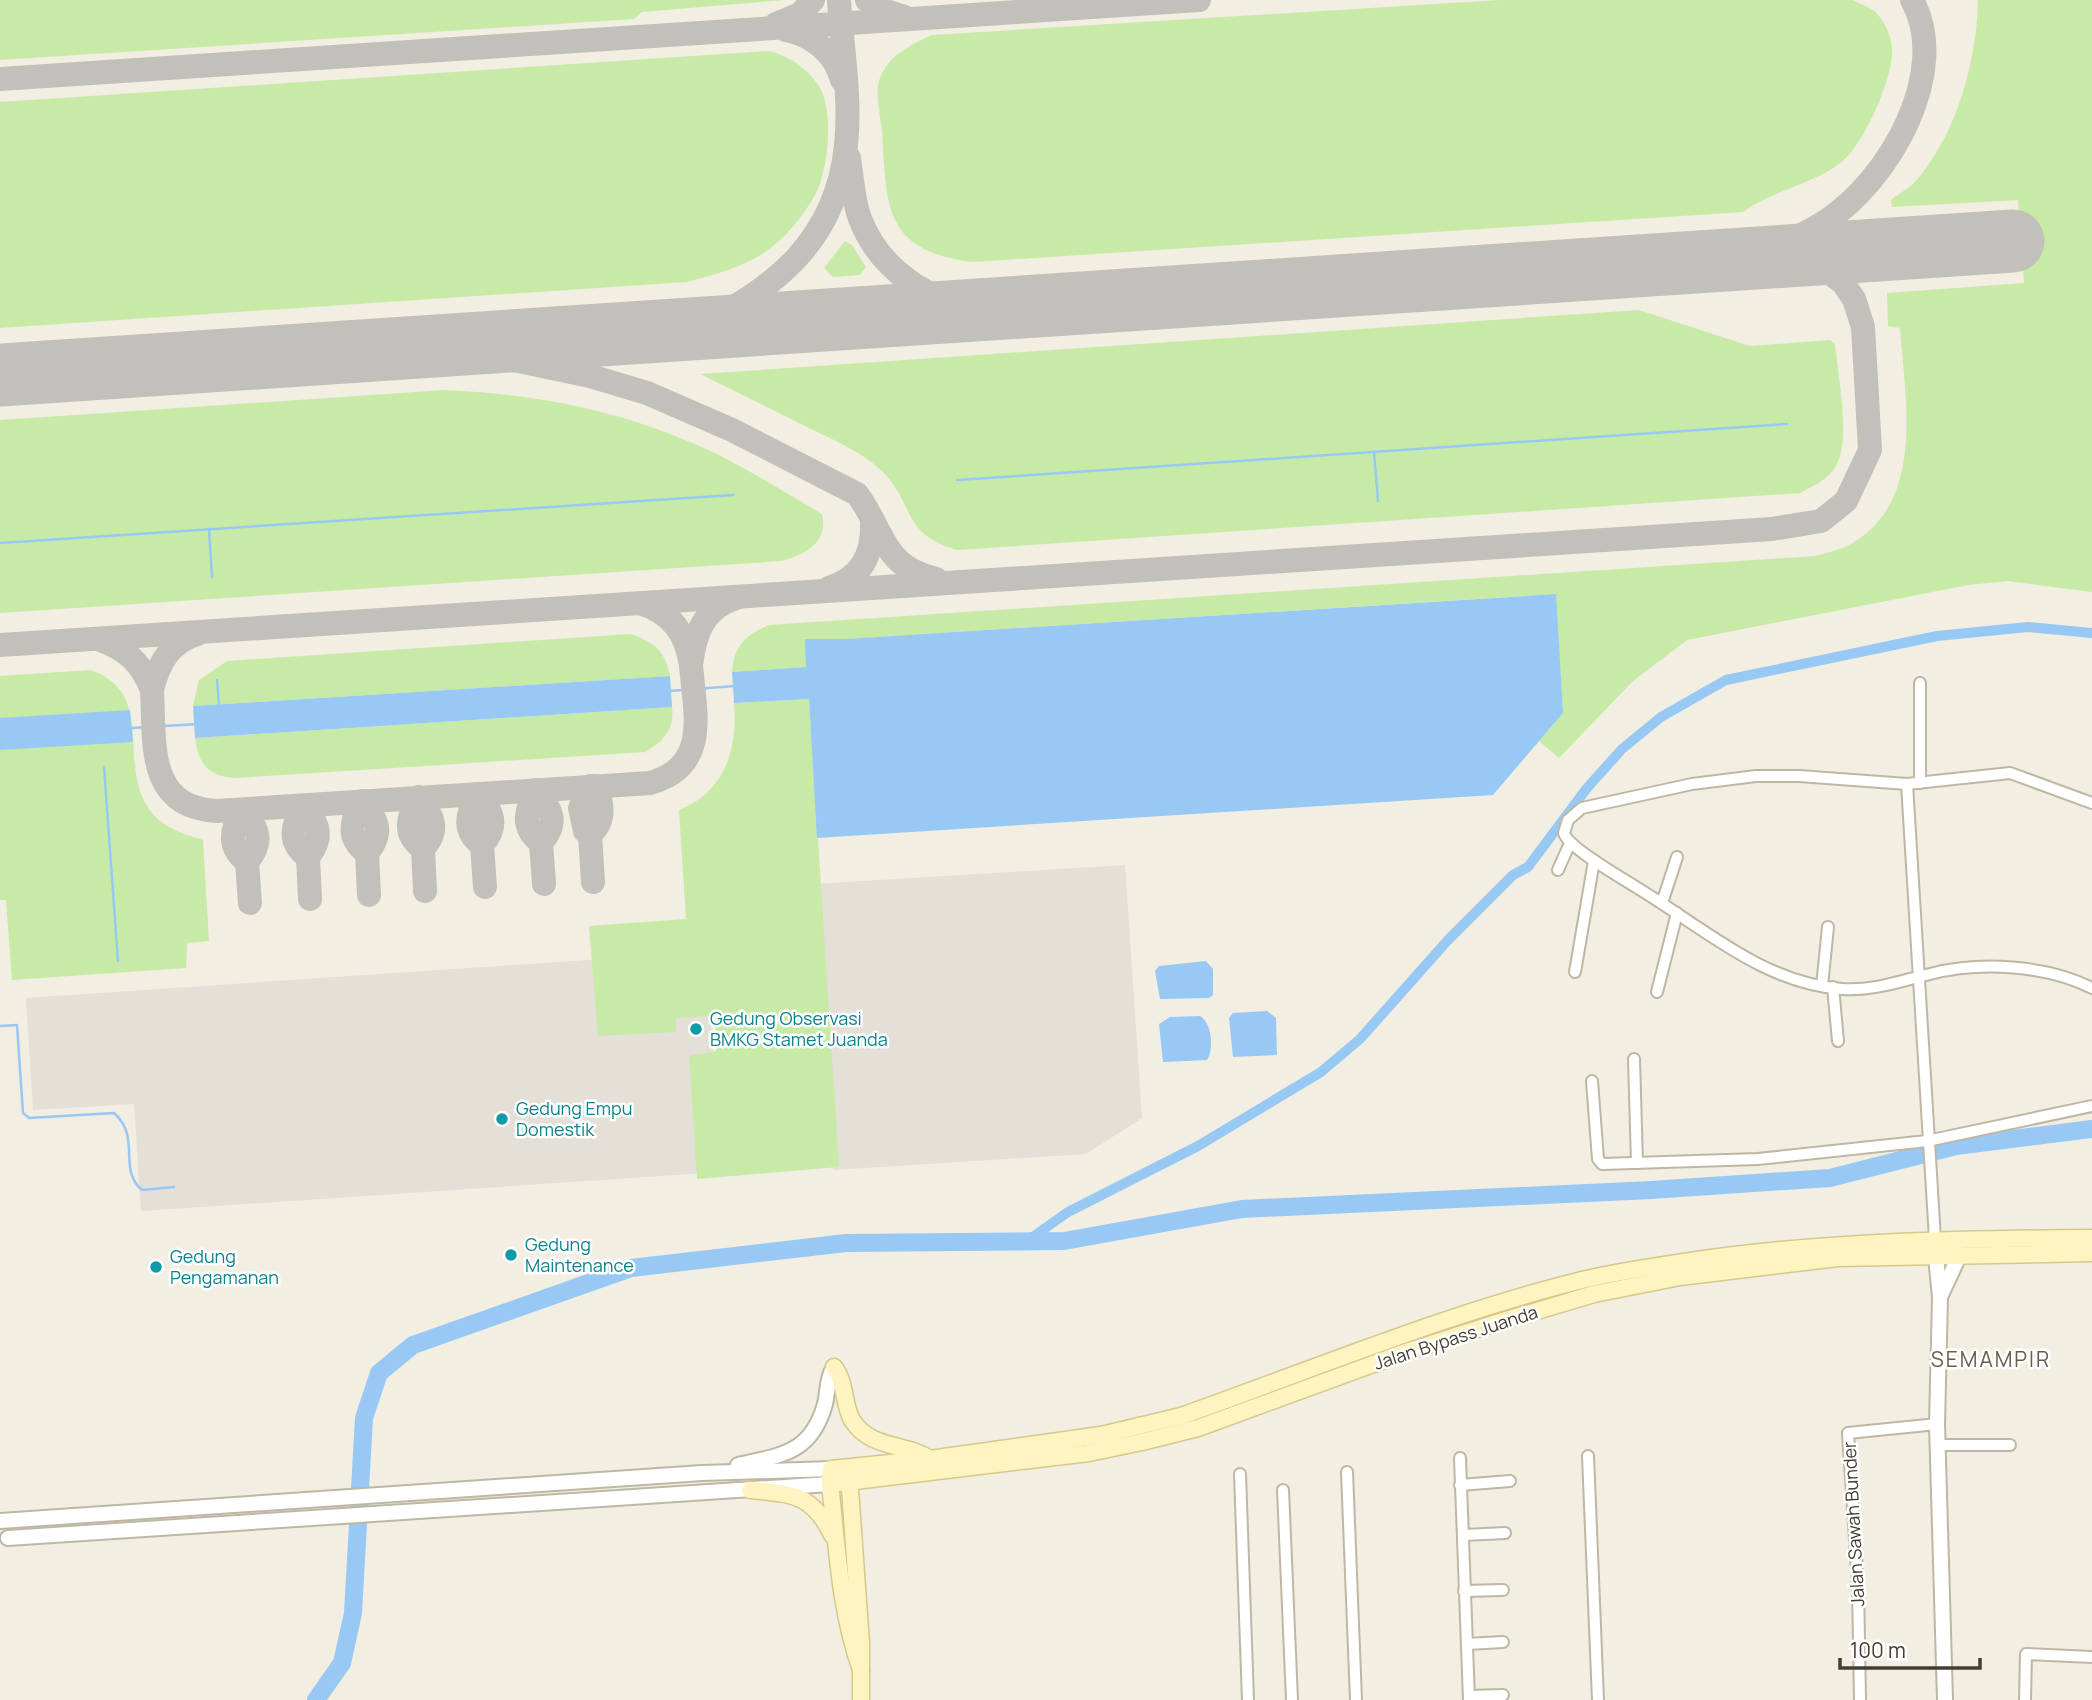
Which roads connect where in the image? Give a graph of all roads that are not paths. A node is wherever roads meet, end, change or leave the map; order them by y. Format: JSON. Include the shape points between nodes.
{"nodes":[{"id":1,"x":1920,"y":683,"type":"dead end"},
{"id":2,"x":1920,"y":783,"type":"junction"},
{"id":3,"x":1907,"y":784,"type":"junction"},
{"id":4,"x":2092,"y":803,"type":"edge"},
{"id":5,"x":1570,"y":843,"type":"junction"},
{"id":6,"x":1677,"y":857,"type":"dead end"},
{"id":7,"x":1594,"y":861,"type":"junction"},
{"id":8,"x":1558,"y":870,"type":"dead end"},
{"id":9,"x":1662,"y":903,"type":"junction"},
{"id":10,"x":1677,"y":913,"type":"junction"},
{"id":11,"x":1828,"y":927,"type":"dead end"},
{"id":12,"x":1575,"y":972,"type":"dead end"},
{"id":13,"x":1919,"y":978,"type":"junction"},
{"id":14,"x":1827,"y":987,"type":"junction"},
{"id":15,"x":2092,"y":988,"type":"edge"},
{"id":16,"x":1657,"y":992,"type":"dead end"},
{"id":17,"x":1838,"y":1041,"type":"dead end"},
{"id":18,"x":1634,"y":1059,"type":"dead end"},
{"id":19,"x":1592,"y":1080,"type":"dead end"},
{"id":20,"x":2092,"y":1106,"type":"edge"},
{"id":21,"x":1928,"y":1143,"type":"junction"},
{"id":22,"x":1637,"y":1163,"type":"junction"},
{"id":23,"x":2092,"y":1238,"type":"edge"},
{"id":24,"x":1935,"y":1247,"type":"junction"},
{"id":25,"x":2092,"y":1253,"type":"edge"},
{"id":26,"x":1960,"y":1254,"type":"junction"},
{"id":27,"x":1701,"y":1267,"type":"junction"},
{"id":28,"x":1940,"y":1297,"type":"junction"},
{"id":29,"x":834,"y":1367,"type":"joint"},
{"id":30,"x":1937,"y":1424,"type":"junction"},
{"id":31,"x":1937,"y":1445,"type":"junction"},
{"id":32,"x":2010,"y":1445,"type":"dead end"},
{"id":33,"x":1588,"y":1457,"type":"dead end"},
{"id":34,"x":1460,"y":1458,"type":"dead end"},
{"id":35,"x":930,"y":1459,"type":"junction"},
{"id":36,"x":1347,"y":1472,"type":"dead end"},
{"id":37,"x":702,"y":1473,"type":"junction"},
{"id":38,"x":1240,"y":1474,"type":"dead end"},
{"id":39,"x":840,"y":1476,"type":"junction"},
{"id":40,"x":1510,"y":1481,"type":"dead end"},
{"id":41,"x":1461,"y":1485,"type":"junction"},
{"id":42,"x":750,"y":1490,"type":"junction"},
{"id":43,"x":1283,"y":1490,"type":"dead end"},
{"id":44,"x":0,"y":1521,"type":"edge"},
{"id":45,"x":1505,"y":1533,"type":"dead end"},
{"id":46,"x":1464,"y":1535,"type":"junction"},
{"id":47,"x":8,"y":1538,"type":"dead end"},
{"id":48,"x":836,"y":1544,"type":"junction"},
{"id":49,"x":1503,"y":1590,"type":"dead end"},
{"id":50,"x":1464,"y":1591,"type":"junction"},
{"id":51,"x":1503,"y":1642,"type":"dead end"},
{"id":52,"x":1467,"y":1644,"type":"junction"},
{"id":53,"x":2092,"y":1657,"type":"edge"},
{"id":54,"x":861,"y":1670,"type":"junction"},
{"id":55,"x":1503,"y":1695,"type":"dead end"},
{"id":56,"x":1469,"y":1698,"type":"edge"},
{"id":57,"x":862,"y":1700,"type":"edge"},
{"id":58,"x":1248,"y":1700,"type":"edge"},
{"id":59,"x":1292,"y":1700,"type":"edge"},
{"id":60,"x":1356,"y":1700,"type":"edge"},
{"id":61,"x":1598,"y":1700,"type":"edge"},
{"id":62,"x":1860,"y":1700,"type":"edge"},
{"id":63,"x":1945,"y":1700,"type":"edge"},
{"id":64,"x":2025,"y":1700,"type":"edge"}],
"edges":[{"from":1,"to":2,"type":"street"},
{"from":2,"to":3,"type":"street"},
{"from":2,"to":4,"type":"street","via":[[2010,773]]},
{"from":3,"to":5,"type":"street","via":[[1776,775],[1692,785],[1582,807],[1565,827],[1564,836]]},
{"from":3,"to":13,"type":"street"},
{"from":5,"to":7,"type":"street"},
{"from":5,"to":8,"type":"street"},
{"from":6,"to":9,"type":"street"},
{"from":7,"to":9,"type":"street"},
{"from":7,"to":12,"type":"street"},
{"from":9,"to":10,"type":"street"},
{"from":10,"to":14,"type":"street","via":[[1763,969]]},
{"from":10,"to":16,"type":"street"},
{"from":11,"to":14,"type":"street"},
{"from":13,"to":14,"type":"street","via":[[1873,988]]},
{"from":13,"to":15,"type":"street","via":[[1957,970],[2028,969]]},
{"from":13,"to":21,"type":"street"},
{"from":14,"to":17,"type":"street"},
{"from":18,"to":22,"type":"street"},
{"from":19,"to":22,"type":"street","via":[[1599,1161]]},
{"from":20,"to":21,"type":"street"},
{"from":21,"to":22,"type":"street","via":[[1758,1159]]},
{"from":21,"to":24,"type":"street"},
{"from":23,"to":24,"type":"main road","name":"Jalan Bypass Juanda"},
{"from":24,"to":26,"type":"main road","name":"Jalan Bypass Juanda"},
{"from":24,"to":27,"type":"main road","name":"Jalan Bypass Juanda","via":[[1867,1241],[1746,1252]]},
{"from":24,"to":28,"type":"street"},
{"from":25,"to":26,"type":"main road","name":"Jalan Bypass Juanda"},
{"from":26,"to":28,"type":"street"},
{"from":27,"to":35,"type":"main road","name":"Jalan Bypass Juanda","via":[[1583,1279],[1374,1344],[1181,1416],[1101,1435]]},
{"from":27,"to":39,"type":"main road","name":"Jalan Bypass Juanda","via":[[1493,1324],[1198,1428],[1142,1442],[1089,1452]]},
{"from":28,"to":30,"type":"street"},
{"from":29,"to":35,"type":"main road","via":[[849,1414],[859,1429],[881,1444],[915,1450]]},
{"from":29,"to":37,"type":"street","via":[[822,1413],[800,1446],[780,1456]]},
{"from":30,"to":31,"type":"street"},
{"from":30,"to":62,"type":"street","name":"Jalan Sawah Bunder","via":[[1848,1433]]},
{"from":31,"to":32,"type":"street"},
{"from":31,"to":63,"type":"street"},
{"from":33,"to":61,"type":"street"},
{"from":34,"to":41,"type":"street"},
{"from":35,"to":39,"type":"main road","name":"Jalan Bypass Juanda"},
{"from":36,"to":60,"type":"street"},
{"from":37,"to":39,"type":"street"},
{"from":37,"to":44,"type":"street"},
{"from":38,"to":58,"type":"street"},
{"from":39,"to":42,"type":"street"},
{"from":39,"to":48,"type":"main road"},
{"from":39,"to":54,"type":"main road"},
{"from":40,"to":41,"type":"street"},
{"from":41,"to":46,"type":"street"},
{"from":42,"to":47,"type":"street"},
{"from":42,"to":48,"type":"main road","via":[[811,1503]]},
{"from":43,"to":59,"type":"street"},
{"from":45,"to":46,"type":"street"},
{"from":46,"to":50,"type":"street"},
{"from":48,"to":54,"type":"main road","via":[[852,1645]]},
{"from":49,"to":50,"type":"street"},
{"from":50,"to":52,"type":"street"},
{"from":51,"to":52,"type":"street"},
{"from":52,"to":56,"type":"street"},
{"from":53,"to":64,"type":"street","via":[[2026,1654]]},
{"from":54,"to":57,"type":"main road"},
{"from":55,"to":56,"type":"street"}]}
